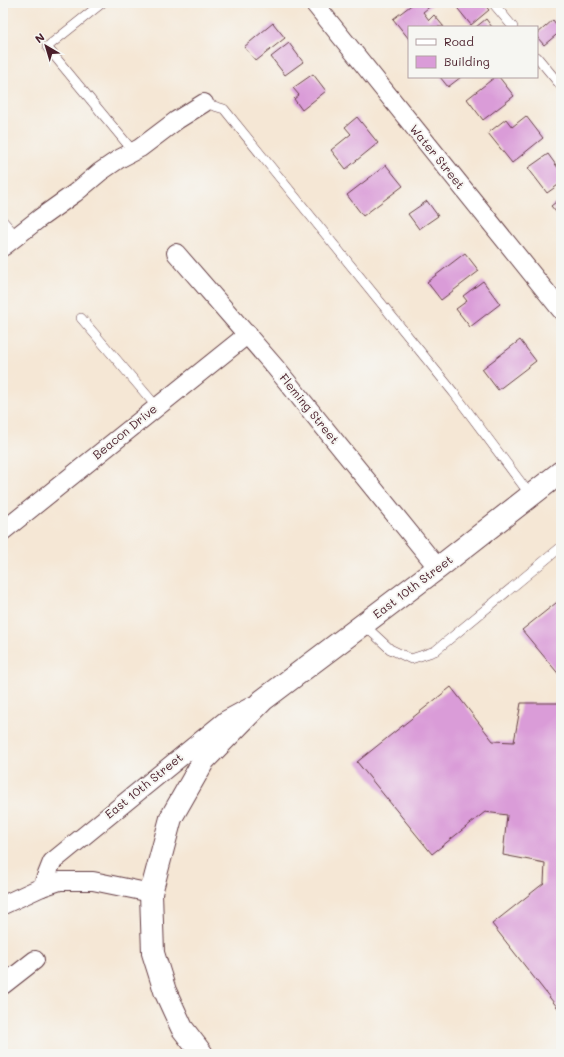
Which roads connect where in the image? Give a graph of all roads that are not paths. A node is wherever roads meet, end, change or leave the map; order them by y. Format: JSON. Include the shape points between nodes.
{"nodes":[{"id":1,"x":102,"y":3,"type":"edge"},
{"id":2,"x":314,"y":3,"type":"edge"},
{"id":3,"x":493,"y":3,"type":"edge"},
{"id":4,"x":511,"y":26,"type":"edge"},
{"id":5,"x":538,"y":58,"type":"edge"},
{"id":6,"x":561,"y":86,"type":"edge"},
{"id":7,"x":204,"y":103,"type":"joint"},
{"id":8,"x":133,"y":151,"type":"junction"},
{"id":9,"x":3,"y":221,"type":"edge"},
{"id":10,"x":10,"y":242,"type":"edge"},
{"id":11,"x":176,"y":253,"type":"dead end"},
{"id":12,"x":561,"y":310,"type":"edge"},
{"id":13,"x":82,"y":318,"type":"dead end"},
{"id":14,"x":248,"y":334,"type":"junction"},
{"id":15,"x":157,"y":407,"type":"junction"},
{"id":16,"x":561,"y":472,"type":"edge"},
{"id":17,"x":531,"y":496,"type":"junction"},
{"id":18,"x":3,"y":531,"type":"edge"},
{"id":19,"x":561,"y":547,"type":"edge"},
{"id":20,"x":438,"y":568,"type":"junction"},
{"id":21,"x":363,"y":624,"type":"junction"},
{"id":22,"x":263,"y":700,"type":"junction"},
{"id":23,"x":42,"y":887,"type":"junction"},
{"id":24,"x":151,"y":893,"type":"junction"},
{"id":25,"x":3,"y":905,"type":"edge"},
{"id":26,"x":35,"y":960,"type":"dead end"},
{"id":27,"x":3,"y":985,"type":"edge"},
{"id":28,"x":202,"y":1054,"type":"edge"}],
"edges":[{"from":1,"to":8,"type":"lane","via":[[47,46]]},
{"from":2,"to":12,"type":"street","name":"Water Street"},
{"from":3,"to":4,"type":"lane"},
{"from":5,"to":6,"type":"lane"},
{"from":7,"to":8,"type":"street"},
{"from":7,"to":17,"type":"lane","via":[[224,109],[454,393]]},
{"from":8,"to":10,"type":"street","via":[[118,158]]},
{"from":9,"to":10,"type":"lane"},
{"from":11,"to":14,"type":"street","name":"Fleming Street"},
{"from":13,"to":15,"type":"lane"},
{"from":14,"to":15,"type":"street","name":"Beacon Drive"},
{"from":14,"to":20,"type":"street","name":"Fleming Street"},
{"from":15,"to":18,"type":"street","name":"Beacon Drive"},
{"from":16,"to":17,"type":"main road","name":"East 10th Street"},
{"from":17,"to":20,"type":"main road","name":"East 10th Street"},
{"from":19,"to":21,"type":"lane","via":[[435,651],[411,659],[390,649]]},
{"from":20,"to":21,"type":"main road","name":"East 10th Street"},
{"from":21,"to":22,"type":"main road","name":"East 10th Street"},
{"from":22,"to":23,"type":"street","name":"East 10th Street","via":[[226,720],[52,862]]},
{"from":22,"to":24,"type":"main road","name":"East 10th Street","via":[[204,760],[171,818]]},
{"from":23,"to":24,"type":"street","via":[[60,881],[94,881]]},
{"from":23,"to":25,"type":"street"},
{"from":24,"to":28,"type":"main road","name":"East 10th Street","via":[[153,953],[165,991],[182,1028]]},
{"from":26,"to":27,"type":"street"}]}
